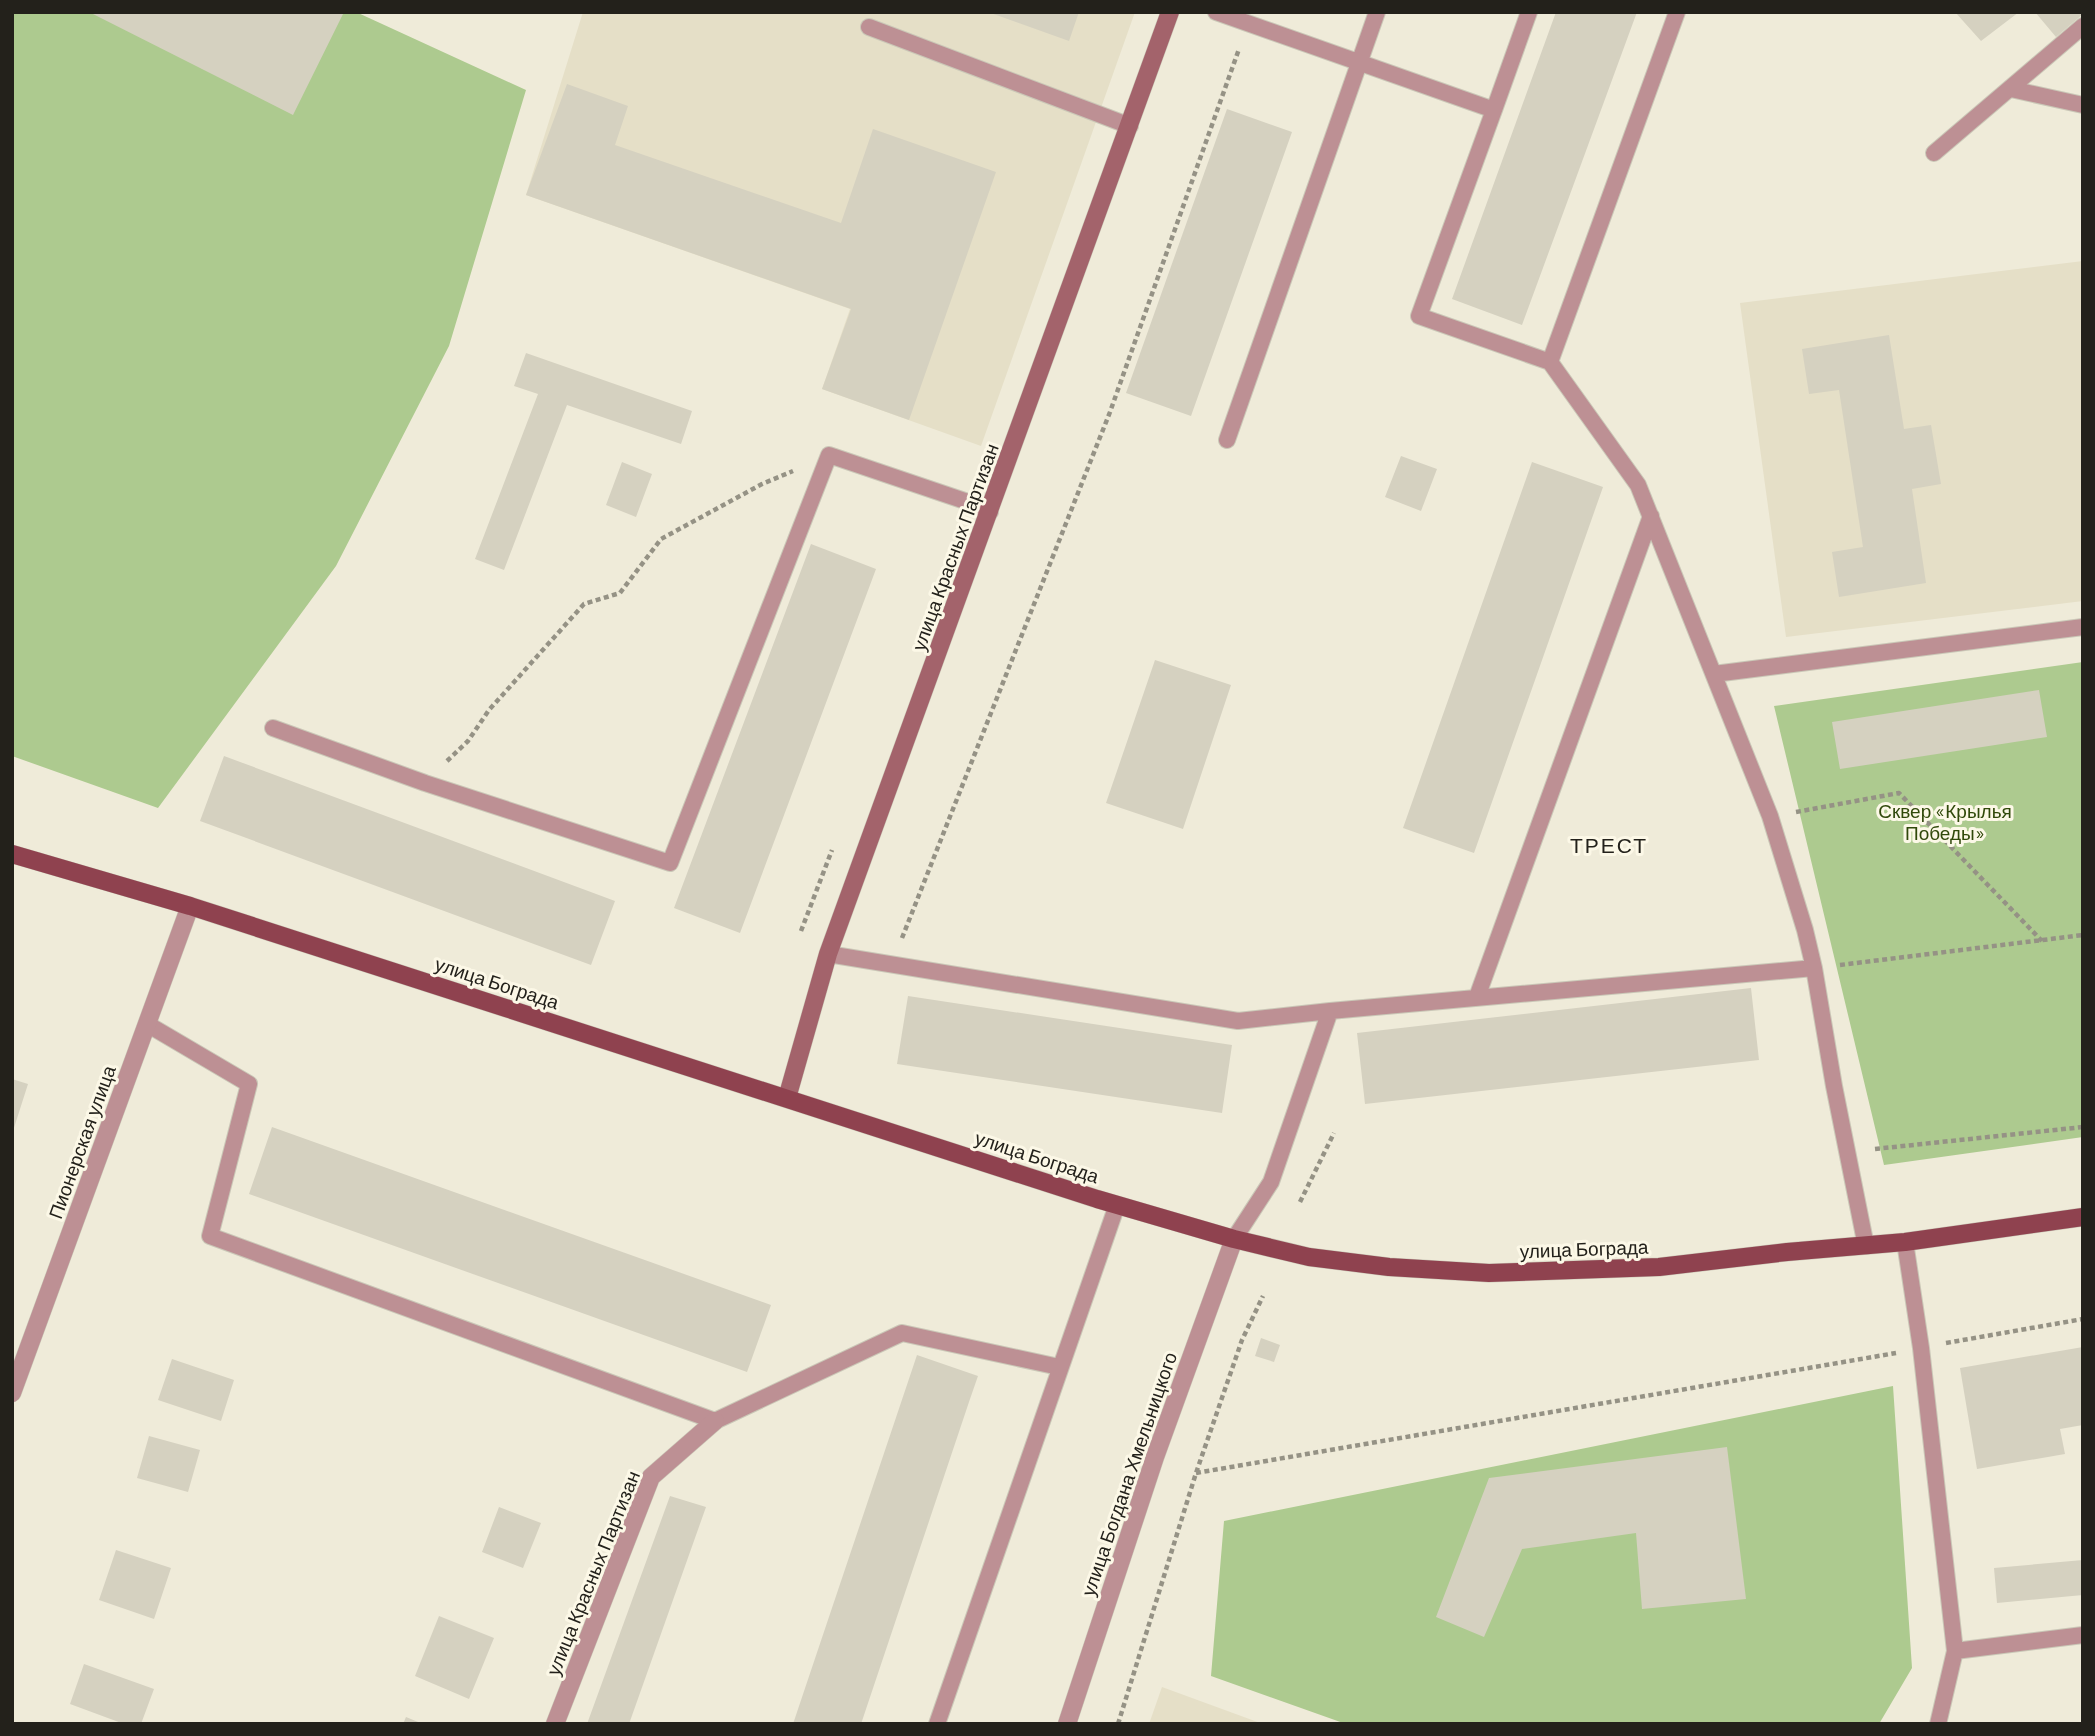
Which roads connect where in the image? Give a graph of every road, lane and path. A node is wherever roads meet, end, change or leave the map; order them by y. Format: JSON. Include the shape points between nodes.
{"nodes":[{"id":1,"x":1170,"y":12,"type":"edge"},
{"id":2,"x":1216,"y":12,"type":"edge"},
{"id":3,"x":1377,"y":12,"type":"edge"},
{"id":4,"x":1530,"y":12,"type":"edge"},
{"id":5,"x":1677,"y":12,"type":"edge"},
{"id":6,"x":1248,"y":24,"type":"junction"},
{"id":7,"x":2083,"y":26,"type":"edge"},
{"id":8,"x":869,"y":27,"type":"dead end"},
{"id":9,"x":1359,"y":63,"type":"junction"},
{"id":10,"x":2011,"y":89,"type":"junction"},
{"id":11,"x":2083,"y":105,"type":"edge"},
{"id":12,"x":1494,"y":110,"type":"junction"},
{"id":13,"x":1130,"y":126,"type":"junction"},
{"id":14,"x":1934,"y":153,"type":"dead end"},
{"id":15,"x":1550,"y":362,"type":"junction"},
{"id":16,"x":1227,"y":440,"type":"dead end"},
{"id":17,"x":830,"y":455,"type":"junction"},
{"id":18,"x":990,"y":512,"type":"junction"},
{"id":19,"x":1650,"y":516,"type":"junction"},
{"id":20,"x":2083,"y":626,"type":"edge"},
{"id":21,"x":1714,"y":674,"type":"junction"},
{"id":22,"x":273,"y":728,"type":"dead end"},
{"id":23,"x":425,"y":783,"type":"junction"},
{"id":24,"x":1770,"y":816,"type":"junction"},
{"id":25,"x":12,"y":855,"type":"edge"},
{"id":26,"x":190,"y":906,"type":"junction"},
{"id":27,"x":2083,"y":935,"type":"edge"},
{"id":28,"x":2042,"y":941,"type":"junction"},
{"id":29,"x":828,"y":954,"type":"junction"},
{"id":30,"x":891,"y":966,"type":"junction"},
{"id":31,"x":1814,"y":968,"type":"junction"},
{"id":32,"x":1477,"y":997,"type":"junction"},
{"id":33,"x":1330,"y":1011,"type":"junction"},
{"id":34,"x":147,"y":1024,"type":"junction"},
{"id":35,"x":787,"y":1098,"type":"junction"},
{"id":36,"x":2083,"y":1127,"type":"edge"},
{"id":37,"x":1334,"y":1133,"type":"dead end"},
{"id":38,"x":1847,"y":1152,"type":"junction"},
{"id":39,"x":1300,"y":1202,"type":"dead end"},
{"id":40,"x":1117,"y":1205,"type":"junction"},
{"id":41,"x":2083,"y":1217,"type":"edge"},
{"id":42,"x":1234,"y":1239,"type":"junction"},
{"id":43,"x":1905,"y":1242,"type":"junction"},
{"id":44,"x":1866,"y":1246,"type":"junction"},
{"id":45,"x":1263,"y":1296,"type":"dead end"},
{"id":46,"x":2083,"y":1320,"type":"edge"},
{"id":47,"x":1921,"y":1348,"type":"junction"},
{"id":48,"x":1059,"y":1367,"type":"junction"},
{"id":49,"x":12,"y":1393,"type":"edge"},
{"id":50,"x":715,"y":1421,"type":"junction"},
{"id":51,"x":1196,"y":1473,"type":"junction"},
{"id":52,"x":2083,"y":1635,"type":"edge"},
{"id":53,"x":1955,"y":1651,"type":"junction"},
{"id":54,"x":555,"y":1724,"type":"edge"},
{"id":55,"x":937,"y":1724,"type":"edge"},
{"id":56,"x":1067,"y":1724,"type":"edge"},
{"id":57,"x":1118,"y":1724,"type":"edge"},
{"id":58,"x":1938,"y":1724,"type":"edge"}],
"edges":[{"from":1,"to":13,"type":"main road","name":"улица Красных Партизан"},
{"from":2,"to":6,"type":"lane"},
{"from":3,"to":9,"type":"lane"},
{"from":4,"to":12,"type":"lane"},
{"from":5,"to":15,"type":"lane"},
{"from":6,"to":9,"type":"lane"},
{"from":6,"to":30,"type":"path","via":[[1110,411]]},
{"from":7,"to":10,"type":"lane"},
{"from":8,"to":13,"type":"lane"},
{"from":9,"to":12,"type":"lane"},
{"from":9,"to":16,"type":"lane"},
{"from":10,"to":11,"type":"lane"},
{"from":10,"to":14,"type":"lane"},
{"from":12,"to":15,"type":"lane","via":[[1419,316]]},
{"from":13,"to":18,"type":"main road","name":"улица Красных Партизан"},
{"from":15,"to":19,"type":"lane","via":[[1638,485]]},
{"from":17,"to":18,"type":"lane"},
{"from":17,"to":23,"type":"path","via":[[762,484],[662,538],[621,593],[584,604],[489,710],[468,741]]},
{"from":17,"to":23,"type":"lane","via":[[670,863]]},
{"from":18,"to":29,"type":"main road","name":"улица Красных Партизан"},
{"from":19,"to":21,"type":"lane"},
{"from":19,"to":32,"type":"lane"},
{"from":20,"to":21,"type":"lane"},
{"from":21,"to":24,"type":"lane"},
{"from":22,"to":23,"type":"lane"},
{"from":24,"to":28,"type":"path","via":[[1899,793]]},
{"from":24,"to":31,"type":"lane"},
{"from":25,"to":26,"type":"main road","name":"улица Бограда"},
{"from":26,"to":34,"type":"street","name":"Пионерская улица"},
{"from":26,"to":35,"type":"main road","name":"улица Бограда"},
{"from":27,"to":28,"type":"path"},
{"from":28,"to":31,"type":"path"},
{"from":29,"to":30,"type":"lane"},
{"from":29,"to":35,"type":"main road","name":"улица Красных Партизан"},
{"from":30,"to":33,"type":"lane","via":[[1238,1021]]},
{"from":31,"to":32,"type":"lane"},
{"from":31,"to":38,"type":"lane"},
{"from":32,"to":33,"type":"lane"},
{"from":33,"to":42,"type":"lane","via":[[1270,1182]]},
{"from":34,"to":49,"type":"street","name":"Пионерская улица"},
{"from":34,"to":50,"type":"lane","via":[[249,1084],[210,1236]]},
{"from":35,"to":40,"type":"main road","name":"улица Бограда"},
{"from":36,"to":38,"type":"path"},
{"from":37,"to":39,"type":"path"},
{"from":38,"to":44,"type":"lane"},
{"from":40,"to":42,"type":"main road","name":"улица Бограда"},
{"from":40,"to":48,"type":"lane"},
{"from":41,"to":43,"type":"main road","name":"улица Бограда"},
{"from":42,"to":44,"type":"main road","name":"улица Бограда","via":[[1310,1257],[1489,1273],[1659,1267]]},
{"from":42,"to":56,"type":"street","name":"улица Богдана Хмельницкого","via":[[1155,1457]]},
{"from":43,"to":44,"type":"main road","name":"улица Бограда"},
{"from":43,"to":47,"type":"lane"},
{"from":45,"to":51,"type":"path","via":[[1242,1340]]},
{"from":46,"to":47,"type":"path"},
{"from":47,"to":51,"type":"path"},
{"from":47,"to":53,"type":"lane"},
{"from":48,"to":50,"type":"lane","via":[[902,1333]]},
{"from":48,"to":55,"type":"lane"},
{"from":50,"to":54,"type":"street","name":"улица Красных Партизан","via":[[652,1477]]},
{"from":51,"to":57,"type":"path"},
{"from":52,"to":53,"type":"lane"},
{"from":53,"to":58,"type":"lane"}]}
